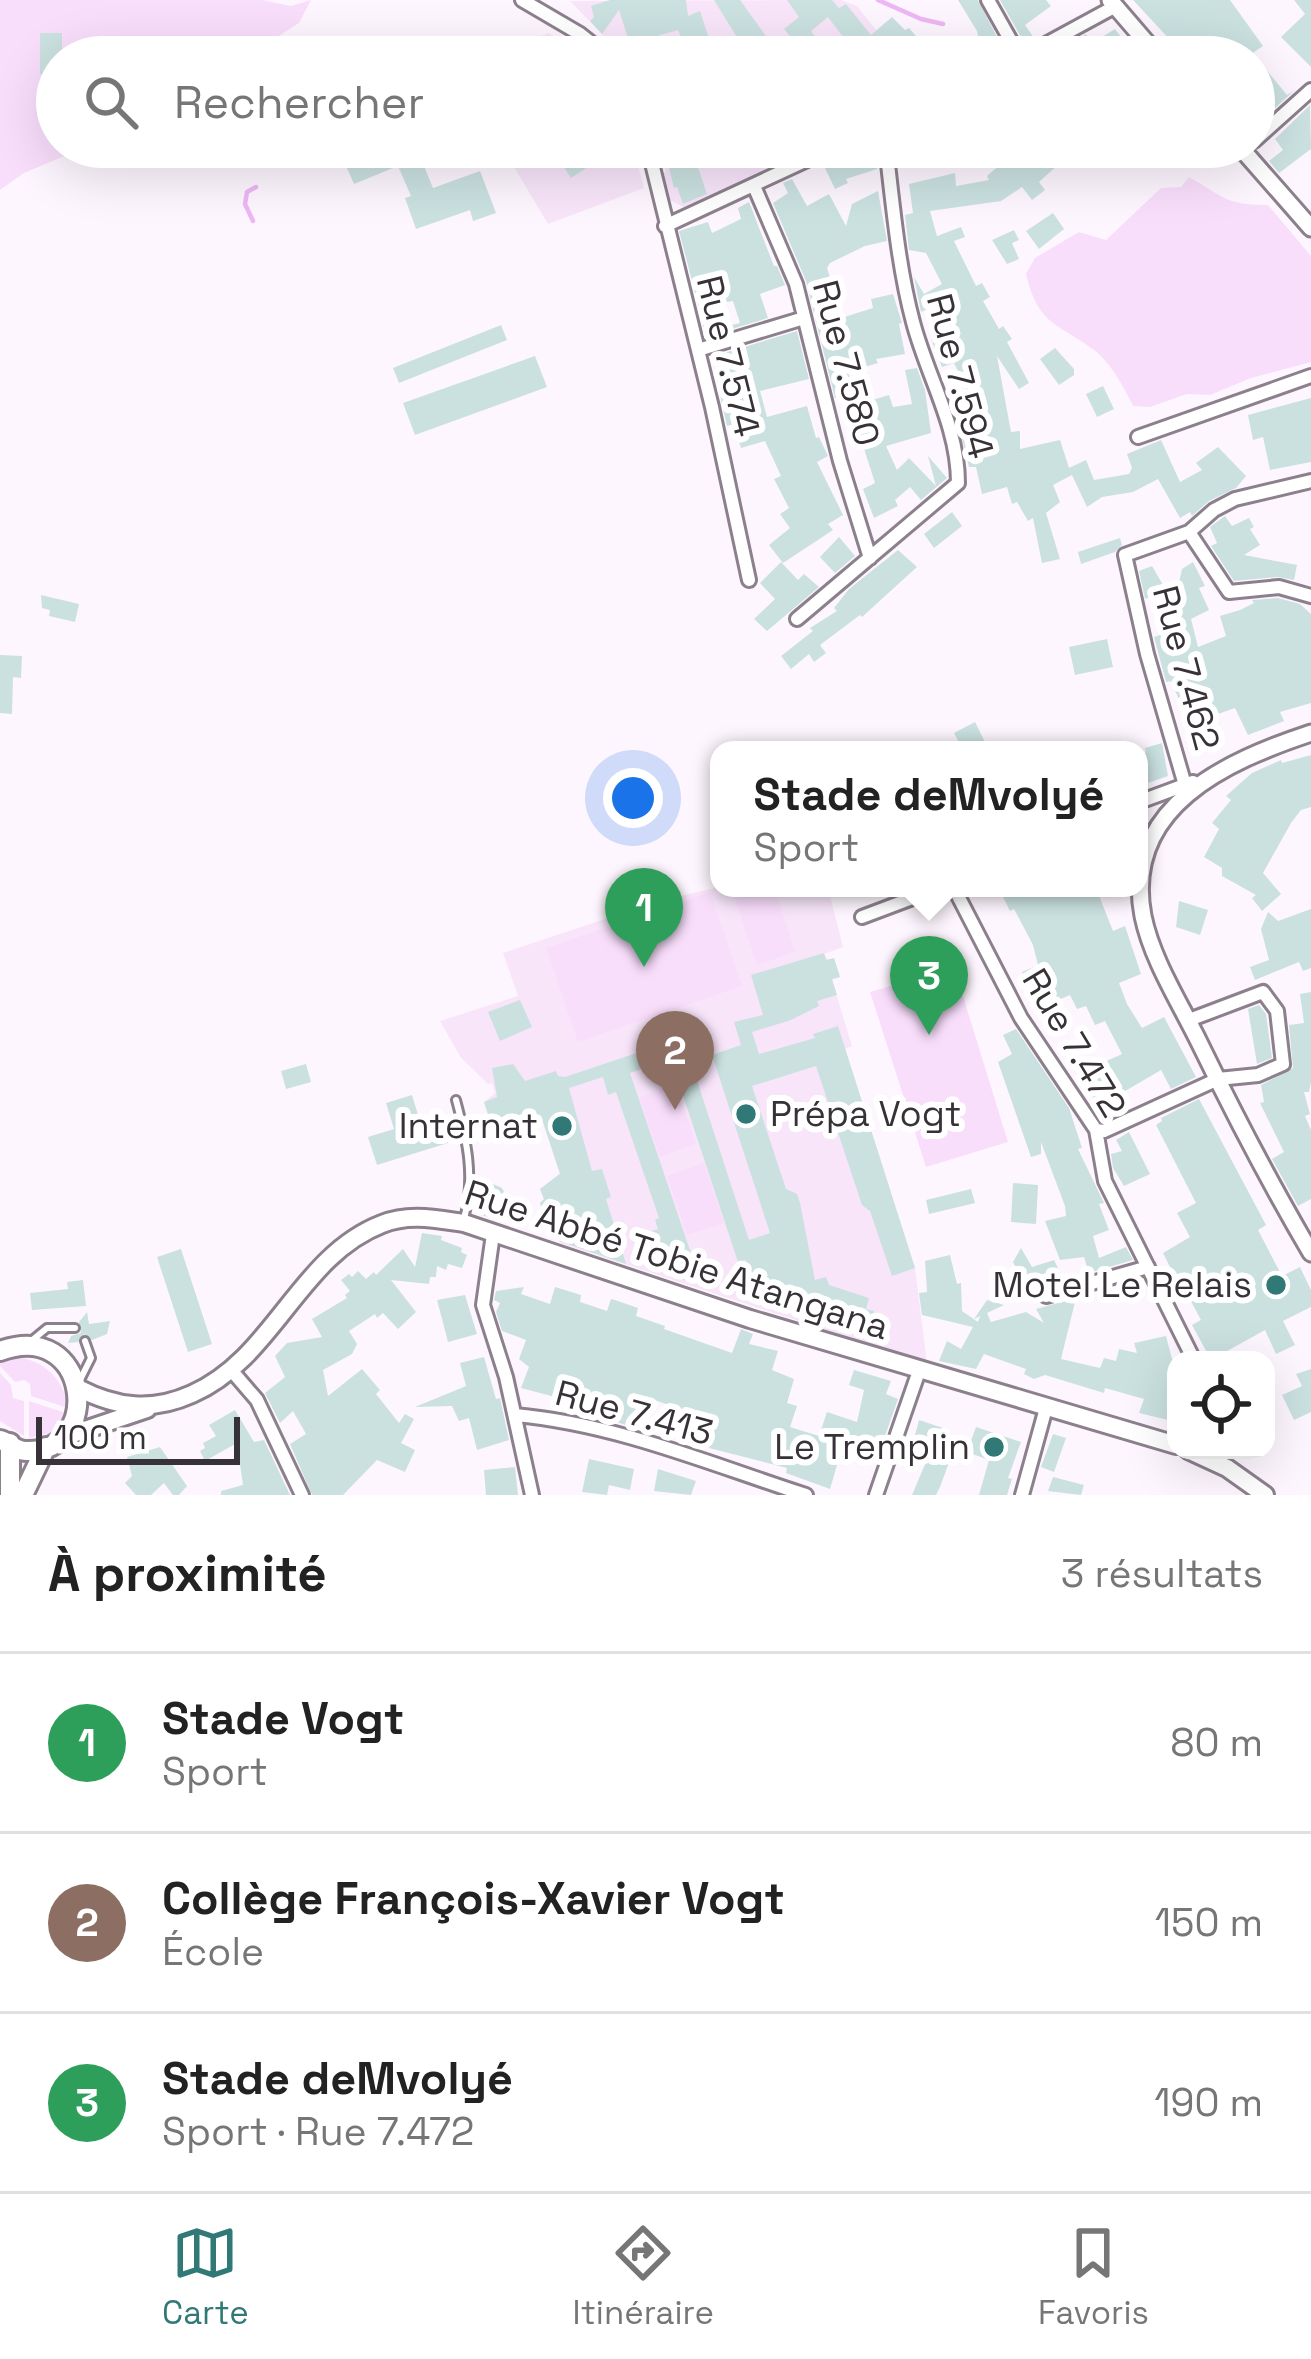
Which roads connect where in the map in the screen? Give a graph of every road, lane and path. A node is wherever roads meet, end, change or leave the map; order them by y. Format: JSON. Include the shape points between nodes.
{"nodes":[{"id":1,"x":522,"y":0,"type":"edge"},
{"id":2,"x":988,"y":0,"type":"edge"},
{"id":3,"x":1112,"y":3,"type":"edge"},
{"id":4,"x":583,"y":36,"type":"edge"},
{"id":5,"x":1009,"y":36,"type":"edge"},
{"id":6,"x":1056,"y":36,"type":"edge"},
{"id":7,"x":1141,"y":36,"type":"edge"},
{"id":8,"x":1311,"y":90,"type":"edge"},
{"id":9,"x":1275,"y":122,"type":"edge"},
{"id":10,"x":653,"y":168,"type":"edge"},
{"id":11,"x":792,"y":168,"type":"edge"},
{"id":12,"x":889,"y":168,"type":"edge"},
{"id":13,"x":1265,"y":168,"type":"edge"},
{"id":14,"x":754,"y":187,"type":"junction"},
{"id":15,"x":1307,"y":216,"type":"edge"},
{"id":16,"x":665,"y":226,"type":"junction"},
{"id":17,"x":804,"y":318,"type":"junction"},
{"id":18,"x":698,"y":350,"type":"junction"},
{"id":19,"x":1311,"y":376,"type":"edge"},
{"id":20,"x":1138,"y":437,"type":"dead end"},
{"id":21,"x":1311,"y":482,"type":"edge"},
{"id":22,"x":1189,"y":532,"type":"junction"},
{"id":23,"x":870,"y":558,"type":"junction"},
{"id":24,"x":749,"y":580,"type":"dead end"},
{"id":25,"x":1311,"y":596,"type":"edge"},
{"id":26,"x":797,"y":619,"type":"dead end"},
{"id":27,"x":1311,"y":733,"type":"edge"},
{"id":28,"x":1205,"y":778,"type":"junction"},
{"id":29,"x":1185,"y":785,"type":"junction"},
{"id":30,"x":1148,"y":799,"type":"edge"},
{"id":31,"x":1148,"y":863,"type":"edge"},
{"id":32,"x":915,"y":897,"type":"edge"},
{"id":33,"x":959,"y":897,"type":"edge"},
{"id":34,"x":1142,"y":897,"type":"edge"},
{"id":35,"x":862,"y":917,"type":"dead end"},
{"id":36,"x":1189,"y":1020,"type":"junction"},
{"id":37,"x":1218,"y":1079,"type":"junction"},
{"id":38,"x":456,"y":1100,"type":"dead end"},
{"id":39,"x":1096,"y":1130,"type":"junction"},
{"id":40,"x":464,"y":1223,"type":"junction"},
{"id":41,"x":493,"y":1234,"type":"junction"},
{"id":42,"x":1311,"y":1253,"type":"edge"},
{"id":43,"x":1148,"y":1267,"type":"junction"},
{"id":44,"x":1046,"y":1297,"type":"dead end"},
{"id":45,"x":75,"y":1328,"type":"dead end"},
{"id":46,"x":85,"y":1341,"type":"dead end"},
{"id":47,"x":27,"y":1345,"type":"junction"},
{"id":48,"x":1,"y":1349,"type":"edge"},
{"id":49,"x":1190,"y":1351,"type":"edge"},
{"id":50,"x":232,"y":1371,"type":"junction"},
{"id":51,"x":919,"y":1371,"type":"junction"},
{"id":52,"x":78,"y":1386,"type":"junction"},
{"id":53,"x":153,"y":1407,"type":"junction"},
{"id":54,"x":1046,"y":1408,"type":"junction"},
{"id":55,"x":515,"y":1415,"type":"junction"},
{"id":56,"x":5,"y":1442,"type":"edge"},
{"id":57,"x":1167,"y":1442,"type":"edge"},
{"id":58,"x":54,"y":1443,"type":"junction"},
{"id":59,"x":1207,"y":1459,"type":"edge"},
{"id":60,"x":10,"y":1495,"type":"edge"},
{"id":61,"x":23,"y":1495,"type":"edge"},
{"id":62,"x":302,"y":1495,"type":"edge"},
{"id":63,"x":532,"y":1495,"type":"edge"},
{"id":64,"x":806,"y":1495,"type":"edge"},
{"id":65,"x":876,"y":1495,"type":"edge"},
{"id":66,"x":1022,"y":1495,"type":"edge"},
{"id":67,"x":1265,"y":1495,"type":"edge"}],
"edges":[{"from":1,"to":4,"type":"street"},
{"from":2,"to":5,"type":"street"},
{"from":3,"to":6,"type":"street"},
{"from":3,"to":7,"type":"street"},
{"from":8,"to":9,"type":"street"},
{"from":10,"to":16,"type":"street","name":"Rue 7.574"},
{"from":11,"to":14,"type":"street"},
{"from":12,"to":23,"type":"street","name":"Rue 7.594","via":[[906,296],[948,423],[958,483]]},
{"from":13,"to":15,"type":"street"},
{"from":14,"to":16,"type":"street"},
{"from":14,"to":17,"type":"street","name":"Rue 7.580"},
{"from":16,"to":18,"type":"street","name":"Rue 7.574"},
{"from":17,"to":18,"type":"street"},
{"from":17,"to":23,"type":"street","name":"Rue 7.580"},
{"from":18,"to":24,"type":"street","name":"Rue 7.574"},
{"from":19,"to":20,"type":"street"},
{"from":21,"to":22,"type":"street","name":"Rue 7.462","via":[[1235,499]]},
{"from":22,"to":25,"type":"street","via":[[1229,592],[1279,587]]},
{"from":22,"to":29,"type":"street","name":"Rue 7.462","via":[[1125,555]]},
{"from":23,"to":26,"type":"street","name":"Rue 7.594"},
{"from":27,"to":28,"type":"street"},
{"from":28,"to":29,"type":"street"},
{"from":28,"to":31,"type":"street","via":[[1158,827]]},
{"from":29,"to":30,"type":"street"},
{"from":32,"to":35,"type":"street"},
{"from":33,"to":39,"type":"street","name":"Rue 7.472","via":[[1021,1018]]},
{"from":34,"to":36,"type":"street","via":[[1151,940]]},
{"from":36,"to":37,"type":"street"},
{"from":36,"to":37,"type":"street","via":[[1263,992],[1272,999],[1283,1064],[1258,1076]]},
{"from":37,"to":39,"type":"street"},
{"from":37,"to":42,"type":"street"},
{"from":38,"to":40,"type":"lane","via":[[470,1160]]},
{"from":39,"to":43,"type":"street","name":"Rue 7.472","via":[[1105,1181]]},
{"from":40,"to":41,"type":"main road","name":"Rue Abbé Tobie Atangana"},
{"from":40,"to":50,"type":"main road","name":"Rue Abbé Tobie Atangana","via":[[398,1219],[354,1239]]},
{"from":41,"to":51,"type":"main road","name":"Rue Abbé Tobie Atangana"},
{"from":41,"to":55,"type":"street","via":[[483,1305]]},
{"from":43,"to":44,"type":"street"},
{"from":43,"to":49,"type":"street","name":"Rue 7.472"},
{"from":45,"to":47,"type":"lane","via":[[47,1328]]},
{"from":46,"to":52,"type":"lane","via":[[91,1358]]},
{"from":47,"to":48,"type":"main road"},
{"from":47,"to":52,"type":"main road","via":[[50,1351]]},
{"from":50,"to":53,"type":"main road","name":"Rue Abbé Tobie Atangana"},
{"from":50,"to":62,"type":"street","via":[[257,1400]]},
{"from":51,"to":54,"type":"main road","name":"Rue Abbé Tobie Atangana"},
{"from":51,"to":65,"type":"street"},
{"from":52,"to":53,"type":"main road","via":[[116,1404]]},
{"from":52,"to":58,"type":"main road","via":[[76,1415]]},
{"from":53,"to":58,"type":"main road","name":"Rue Abbé Tobie Atangana"},
{"from":54,"to":57,"type":"main road","name":"Rue Abbé Tobie Atangana"},
{"from":54,"to":66,"type":"street"},
{"from":55,"to":63,"type":"street"},
{"from":55,"to":64,"type":"street","name":"Rue 7.413","via":[[604,1429]]},
{"from":56,"to":58,"type":"main road","via":[[27,1451]]},
{"from":56,"to":60,"type":"main road"},
{"from":58,"to":61,"type":"main road"},
{"from":59,"to":67,"type":"main road"}]}
